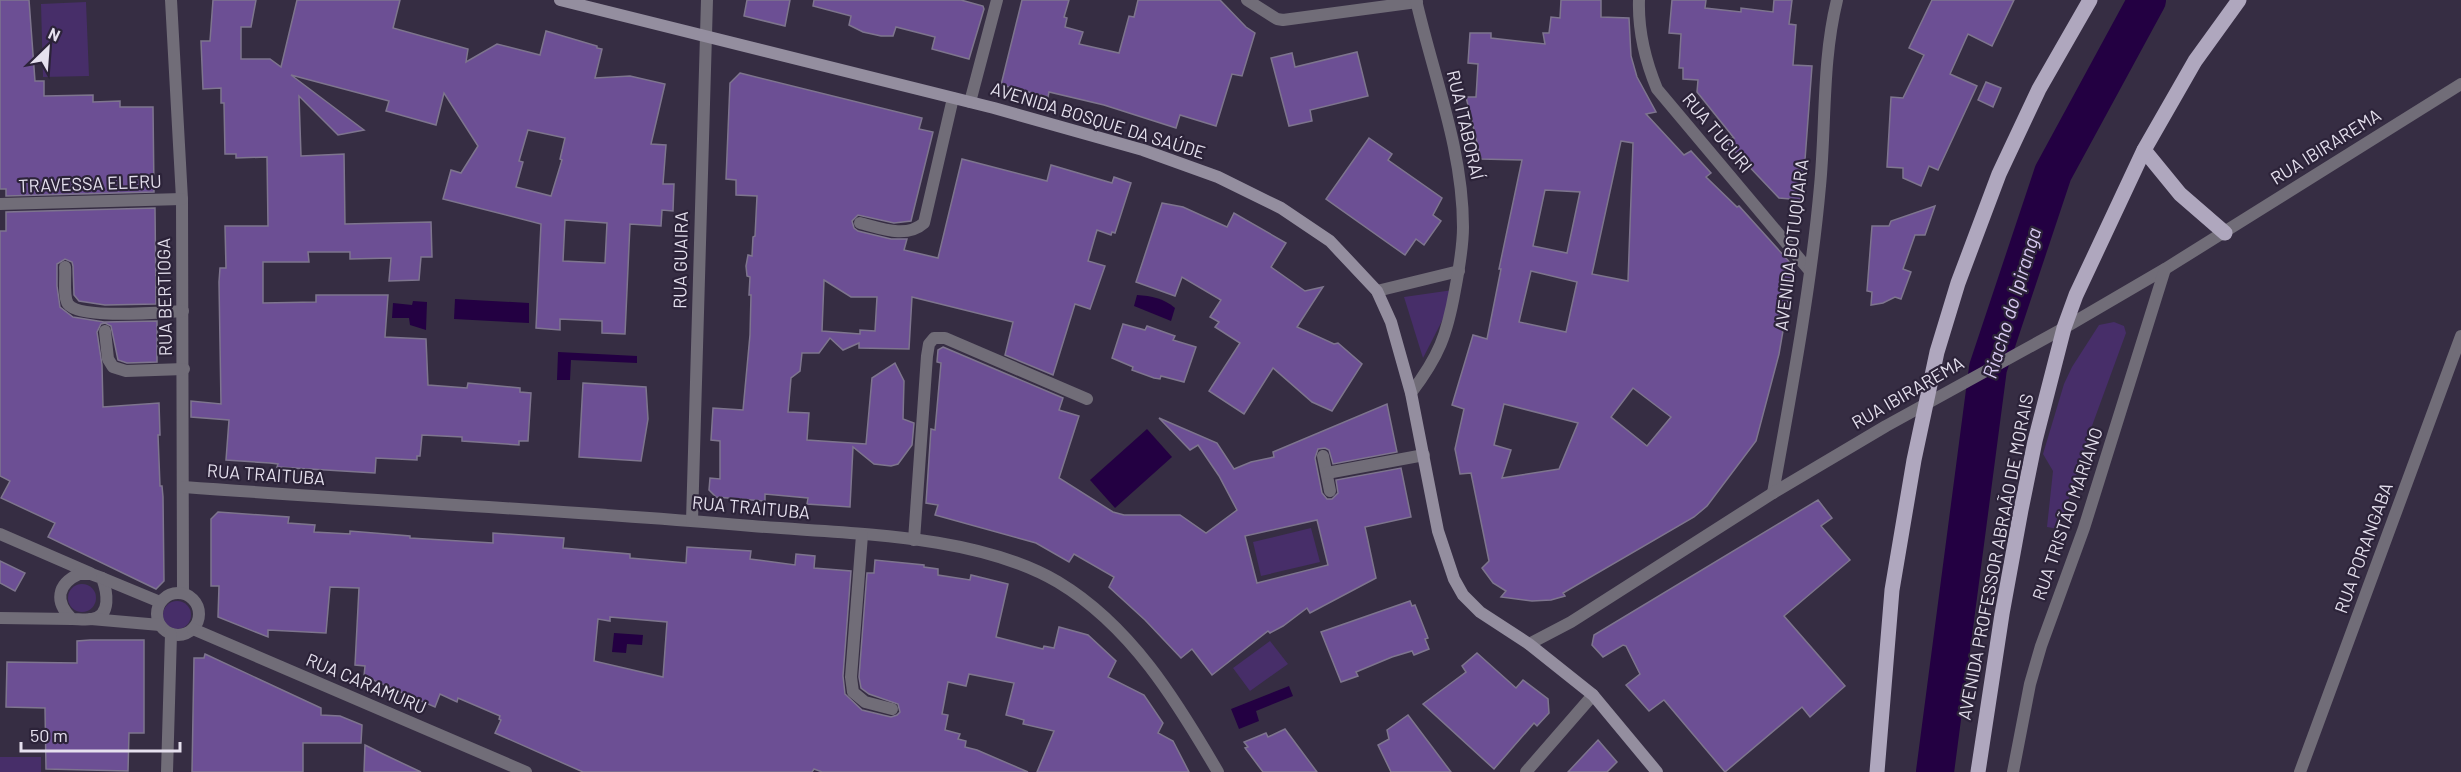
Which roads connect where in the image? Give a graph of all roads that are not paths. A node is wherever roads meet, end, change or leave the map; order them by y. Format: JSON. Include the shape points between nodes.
{"nodes":[{"id":1,"x":171,"y":0,"type":"edge"},
{"id":2,"x":560,"y":0,"type":"edge"},
{"id":3,"x":707,"y":0,"type":"edge"},
{"id":4,"x":997,"y":0,"type":"edge"},
{"id":5,"x":1247,"y":0,"type":"edge"},
{"id":6,"x":1639,"y":0,"type":"edge"},
{"id":7,"x":1837,"y":0,"type":"edge"},
{"id":8,"x":2090,"y":0,"type":"edge"},
{"id":9,"x":2239,"y":0,"type":"edge"},
{"id":10,"x":1417,"y":1,"type":"edge"},
{"id":11,"x":705,"y":34,"type":"junction"},
{"id":12,"x":2461,"y":84,"type":"edge"},
{"id":13,"x":953,"y":98,"type":"junction"},
{"id":14,"x":969,"y":102,"type":"junction"},
{"id":15,"x":2144,"y":150,"type":"junction"},
{"id":16,"x":182,"y":199,"type":"junction"},
{"id":17,"x":0,"y":204,"type":"edge"},
{"id":18,"x":860,"y":223,"type":"dead end"},
{"id":19,"x":2225,"y":233,"type":"junction"},
{"id":20,"x":65,"y":267,"type":"dead end"},
{"id":21,"x":2165,"y":269,"type":"junction"},
{"id":22,"x":1809,"y":270,"type":"junction"},
{"id":23,"x":1459,"y":271,"type":"junction"},
{"id":24,"x":1377,"y":291,"type":"junction"},
{"id":25,"x":183,"y":311,"type":"junction"},
{"id":26,"x":2064,"y":328,"type":"junction"},
{"id":27,"x":105,"y":331,"type":"dead end"},
{"id":28,"x":2461,"y":336,"type":"edge"},
{"id":29,"x":184,"y":369,"type":"junction"},
{"id":30,"x":1411,"y":393,"type":"junction"},
{"id":31,"x":1087,"y":399,"type":"dead end"},
{"id":32,"x":1926,"y":402,"type":"junction"},
{"id":33,"x":1424,"y":454,"type":"junction"},
{"id":34,"x":1323,"y":456,"type":"dead end"},
{"id":35,"x":1327,"y":473,"type":"junction"},
{"id":36,"x":184,"y":487,"type":"junction"},
{"id":37,"x":1330,"y":491,"type":"dead end"},
{"id":38,"x":1773,"y":493,"type":"junction"},
{"id":39,"x":692,"y":521,"type":"junction"},
{"id":40,"x":0,"y":534,"type":"edge"},
{"id":41,"x":862,"y":535,"type":"junction"},
{"id":42,"x":914,"y":540,"type":"junction"},
{"id":43,"x":96,"y":576,"type":"junction"},
{"id":44,"x":183,"y":593,"type":"junction"},
{"id":45,"x":160,"y":602,"type":"junction"},
{"id":46,"x":0,"y":618,"type":"edge"},
{"id":47,"x":72,"y":619,"type":"junction"},
{"id":48,"x":91,"y":620,"type":"junction"},
{"id":49,"x":160,"y":625,"type":"junction"},
{"id":50,"x":193,"y":629,"type":"junction"},
{"id":51,"x":171,"y":634,"type":"junction"},
{"id":52,"x":1529,"y":644,"type":"junction"},
{"id":53,"x":1593,"y":695,"type":"junction"},
{"id":54,"x":892,"y":709,"type":"dead end"},
{"id":55,"x":167,"y":772,"type":"edge"},
{"id":56,"x":525,"y":772,"type":"edge"},
{"id":57,"x":1218,"y":772,"type":"edge"},
{"id":58,"x":1526,"y":772,"type":"edge"},
{"id":59,"x":1657,"y":772,"type":"edge"},
{"id":60,"x":1877,"y":772,"type":"edge"},
{"id":61,"x":1978,"y":772,"type":"edge"},
{"id":62,"x":2013,"y":772,"type":"edge"},
{"id":63,"x":2300,"y":772,"type":"edge"}],
"edges":[{"from":1,"to":16,"type":"street","name":"RUA BERTIOGA"},
{"from":2,"to":11,"type":"street","name":"AVENIDA BOSQUE DA SAÚDE"},
{"from":3,"to":11,"type":"street","name":"RUA GUAIRA"},
{"from":4,"to":14,"type":"street"},
{"from":5,"to":10,"type":"street","via":[[1283,20]]},
{"from":6,"to":22,"type":"street","name":"RUA TUCURI","via":[[1642,46],[1657,89]]},
{"from":7,"to":22,"type":"street","name":"AVENIDA BOTUQUARA","via":[[1827,59],[1820,186]]},
{"from":8,"to":32,"type":"main road","via":[[2039,89],[2000,174],[1958,283]]},
{"from":9,"to":15,"type":"main road","name":"AVENIDA PROFESSOR ABRAÃO DE MORAIS","via":[[2195,61]]},
{"from":10,"to":23,"type":"street","name":"RUA ITABORAÍ","via":[[1457,163],[1463,228]]},
{"from":11,"to":13,"type":"street","name":"AVENIDA BOSQUE DA SAÚDE"},
{"from":11,"to":39,"type":"street","name":"RUA GUAIRA"},
{"from":12,"to":19,"type":"street","name":"RUA IBIRAREMA"},
{"from":13,"to":14,"type":"street","name":"AVENIDA BOSQUE DA SAÚDE"},
{"from":13,"to":18,"type":"street","via":[[924,223],[915,230],[900,232]]},
{"from":14,"to":24,"type":"street","name":"AVENIDA BOSQUE DA SAÚDE","via":[[1143,150],[1218,177],[1281,208],[1330,241]]},
{"from":15,"to":19,"type":"main road","via":[[2180,194]]},
{"from":15,"to":26,"type":"main road","name":"AVENIDA PROFESSOR ABRAÃO DE MORAIS"},
{"from":16,"to":17,"type":"street","name":"TRAVESSA ELERU"},
{"from":16,"to":25,"type":"street","name":"RUA BERTIOGA"},
{"from":19,"to":21,"type":"street","name":"RUA IBIRAREMA"},
{"from":20,"to":25,"type":"street","via":[[67,300],[71,307],[81,311]]},
{"from":21,"to":26,"type":"street","name":"RUA IBIRAREMA"},
{"from":21,"to":62,"type":"street","name":"RUA TRISTÃO MARIANO","via":[[2084,528],[2041,646]]},
{"from":22,"to":38,"type":"street","name":"AVENIDA BOTUQUARA"},
{"from":23,"to":24,"type":"street"},
{"from":23,"to":30,"type":"street","name":"RUA ITABORAÍ","via":[[1440,350]]},
{"from":24,"to":30,"type":"street","name":"AVENIDA BOSQUE DA SAÚDE","via":[[1391,322]]},
{"from":25,"to":29,"type":"street","name":"RUA BERTIOGA"},
{"from":26,"to":32,"type":"street","name":"RUA IBIRAREMA"},
{"from":26,"to":61,"type":"main road","name":"AVENIDA PROFESSOR ABRAÃO DE MORAIS","via":[[2019,522]]},
{"from":27,"to":29,"type":"street","via":[[113,367],[126,371]]},
{"from":28,"to":63,"type":"street","name":"RUA PORANGABA"},
{"from":29,"to":36,"type":"street","name":"RUA BERTIOGA"},
{"from":30,"to":33,"type":"street","name":"AVENIDA BOSQUE DA SAÚDE"},
{"from":31,"to":42,"type":"street","via":[[945,338],[931,340]]},
{"from":32,"to":38,"type":"street","name":"RUA IBIRAREMA"},
{"from":32,"to":60,"type":"main road","via":[[1892,590]]},
{"from":33,"to":35,"type":"street"},
{"from":33,"to":52,"type":"street","name":"AVENIDA BOSQUE DA SAÚDE","via":[[1438,531],[1454,579],[1480,612]]},
{"from":34,"to":35,"type":"street"},
{"from":35,"to":37,"type":"street"},
{"from":36,"to":39,"type":"street","name":"RUA TRAITUBA"},
{"from":36,"to":44,"type":"street","name":"RUA BERTIOGA"},
{"from":38,"to":52,"type":"street","name":"RUA IBIRAREMA","via":[[1571,622]]},
{"from":39,"to":41,"type":"street","name":"RUA TRAITUBA"},
{"from":40,"to":43,"type":"street"},
{"from":41,"to":42,"type":"street","name":"RUA TRAITUBA"},
{"from":41,"to":54,"type":"street","via":[[853,692],[865,702]]},
{"from":42,"to":57,"type":"street","name":"RUA TRAITUBA","via":[[1010,561],[1058,582],[1086,602],[1151,667]]},
{"from":43,"to":45,"type":"street"},
{"from":43,"to":47,"type":"street","via":[[79,574],[62,588],[60,600]]},
{"from":43,"to":48,"type":"street","via":[[107,593],[106,606]]},
{"from":44,"to":45,"type":"street","via":[[174,592]]},
{"from":44,"to":50,"type":"street","via":[[191,597],[200,612]]},
{"from":45,"to":49,"type":"street"},
{"from":46,"to":47,"type":"street"},
{"from":47,"to":48,"type":"street"},
{"from":48,"to":49,"type":"street"},
{"from":49,"to":51,"type":"street"},
{"from":50,"to":51,"type":"street"},
{"from":50,"to":56,"type":"street","name":"RUA CARAMURU"},
{"from":51,"to":55,"type":"street"},
{"from":52,"to":53,"type":"street","name":"AVENIDA BOSQUE DA SAÚDE"},
{"from":53,"to":58,"type":"street"},
{"from":53,"to":59,"type":"street","name":"AVENIDA BOSQUE DA SAÚDE"}]}
